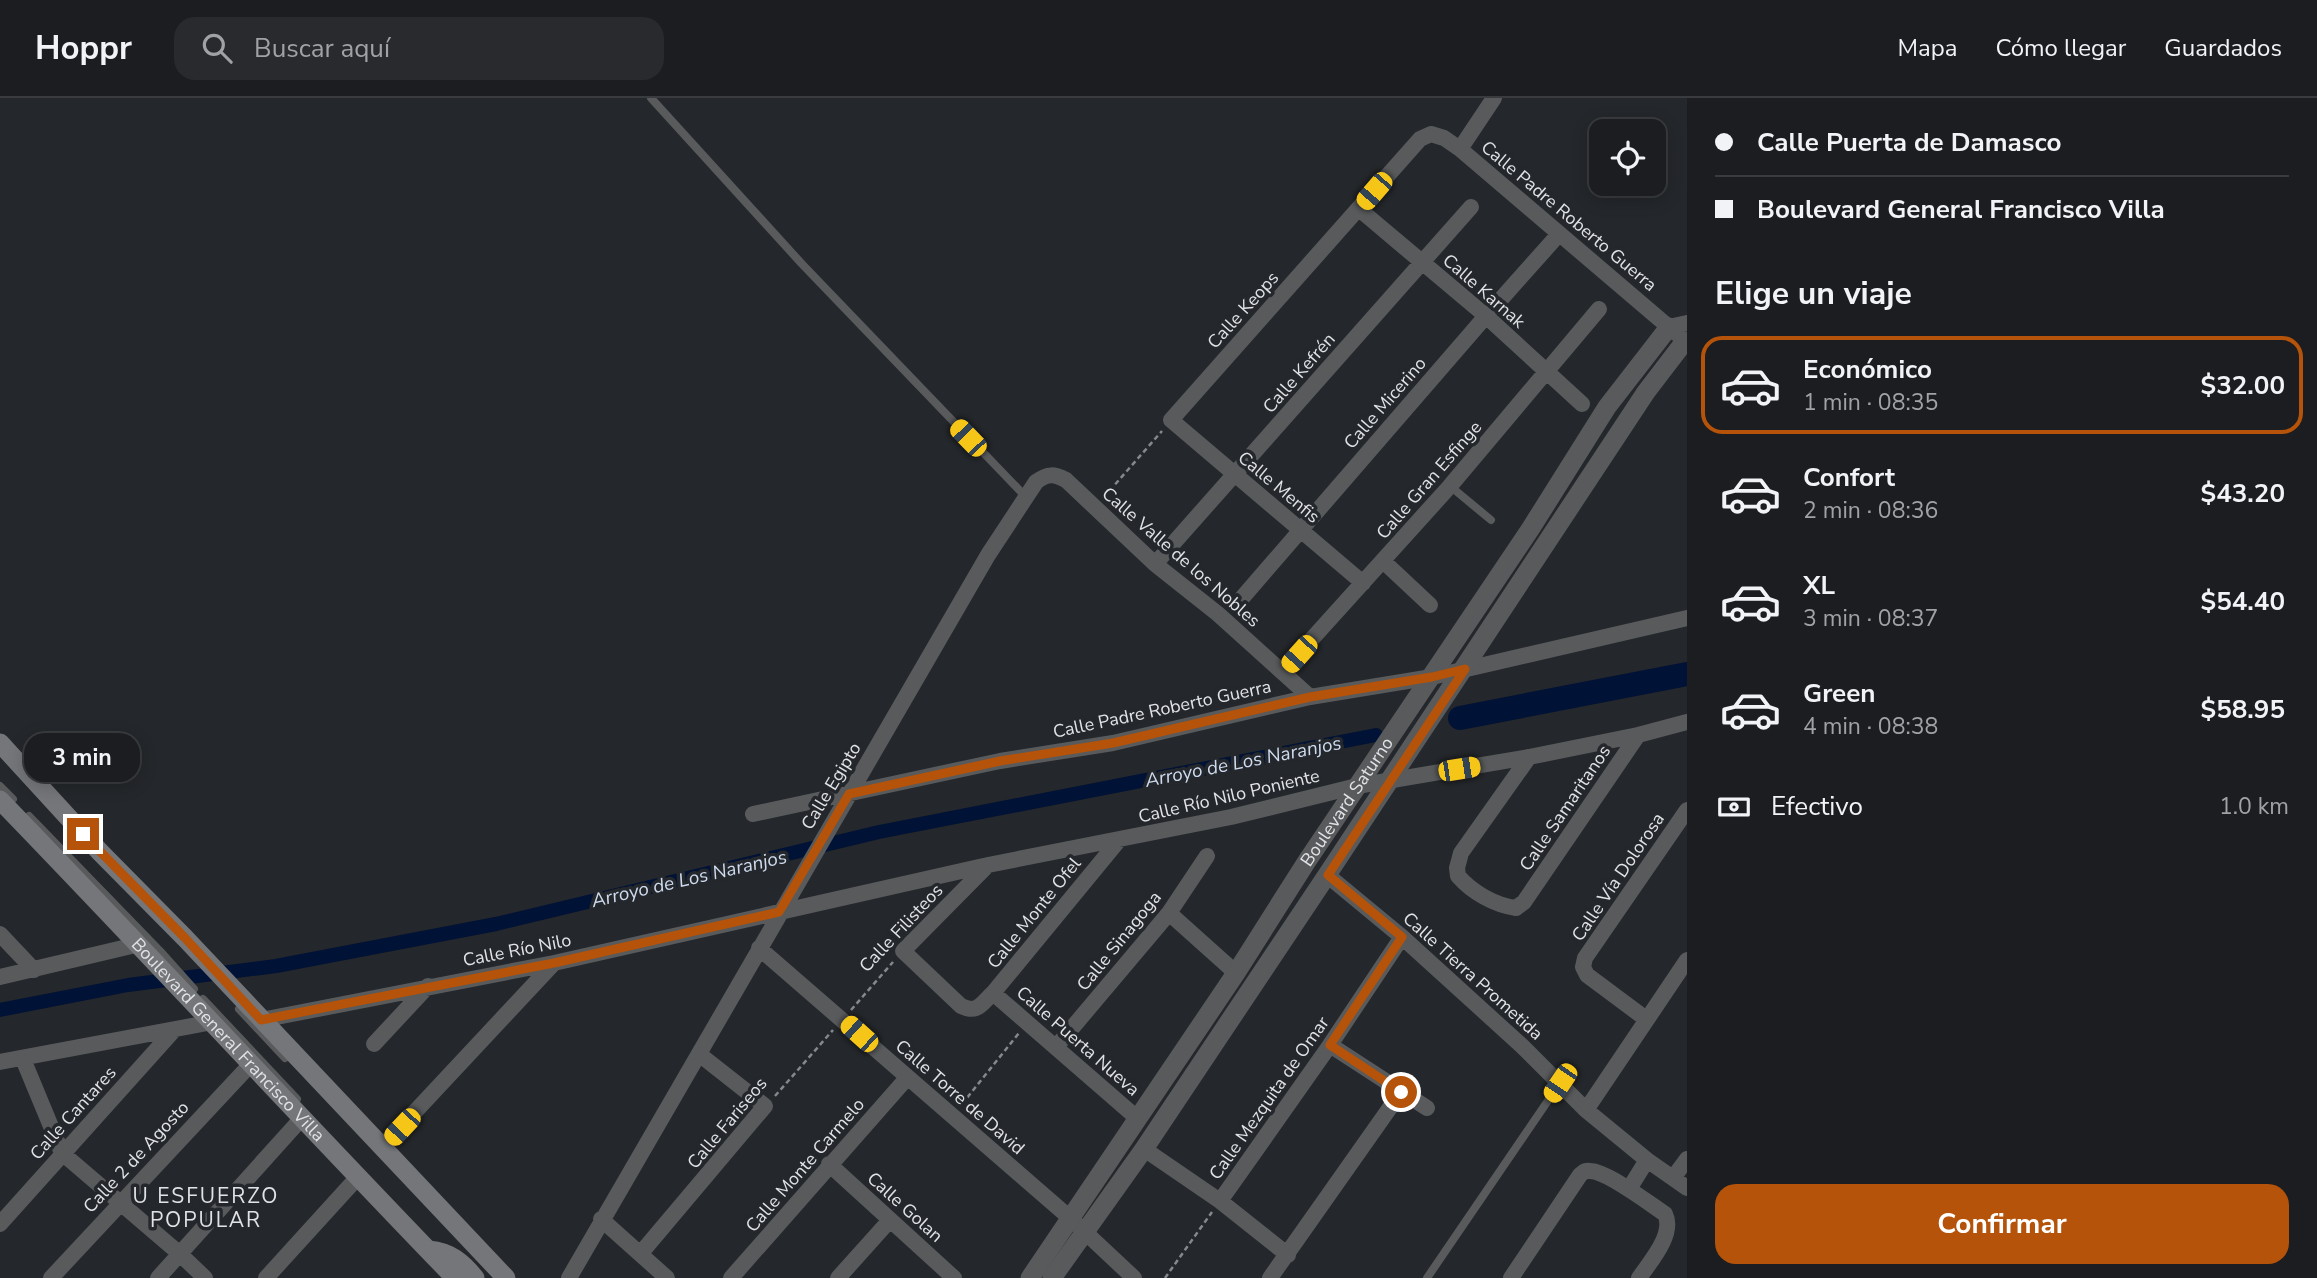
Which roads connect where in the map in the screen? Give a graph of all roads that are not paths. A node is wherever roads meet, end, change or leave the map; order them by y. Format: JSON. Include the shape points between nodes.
{"nodes":[{"id":1,"x":651,"y":98,"type":"edge"},
{"id":2,"x":1494,"y":98,"type":"edge"},
{"id":3,"x":1420,"y":139,"type":"joint"},
{"id":4,"x":1460,"y":149,"type":"junction"},
{"id":5,"x":1471,"y":207,"type":"dead end"},
{"id":6,"x":1359,"y":209,"type":"junction"},
{"id":7,"x":1559,"y":234,"type":"junction"},
{"id":8,"x":1422,"y":262,"type":"junction"},
{"id":9,"x":1599,"y":309,"type":"dead end"},
{"id":10,"x":1486,"y":316,"type":"junction"},
{"id":11,"x":1683,"y":333,"type":"edge"},
{"id":12,"x":1547,"y":372,"type":"junction"},
{"id":13,"x":1582,"y":404,"type":"dead end"},
{"id":14,"x":1171,"y":420,"type":"joint"},
{"id":15,"x":1234,"y":474,"type":"junction"},
{"id":16,"x":1450,"y":486,"type":"junction"},
{"id":17,"x":1025,"y":496,"type":"junction"},
{"id":18,"x":1491,"y":520,"type":"dead end"},
{"id":19,"x":1300,"y":530,"type":"junction"},
{"id":20,"x":1383,"y":561,"type":"junction"},
{"id":21,"x":1155,"y":564,"type":"junction"},
{"id":22,"x":1363,"y":583,"type":"junction"},
{"id":23,"x":1242,"y":598,"type":"dead end"},
{"id":24,"x":1430,"y":605,"type":"dead end"},
{"id":25,"x":1687,"y":618,"type":"edge"},
{"id":26,"x":1465,"y":669,"type":"junction"},
{"id":27,"x":1283,"y":671,"type":"junction"},
{"id":28,"x":1432,"y":677,"type":"junction"},
{"id":29,"x":1310,"y":697,"type":"junction"},
{"id":30,"x":1687,"y":722,"type":"edge"},
{"id":31,"x":1638,"y":735,"type":"junction"},
{"id":32,"x":0,"y":743,"type":"edge"},
{"id":33,"x":0,"y":754,"type":"edge"},
{"id":34,"x":1529,"y":757,"type":"junction"},
{"id":35,"x":0,"y":763,"type":"edge"},
{"id":36,"x":1389,"y":780,"type":"junction"},
{"id":37,"x":0,"y":786,"type":"edge"},
{"id":38,"x":1357,"y":786,"type":"junction"},
{"id":39,"x":849,"y":794,"type":"junction"},
{"id":40,"x":0,"y":800,"type":"edge"},
{"id":41,"x":1687,"y":810,"type":"edge"},
{"id":42,"x":752,"y":814,"type":"dead end"},
{"id":43,"x":1119,"y":840,"type":"junction"},
{"id":44,"x":95,"y":852,"type":"junction"},
{"id":45,"x":1207,"y":856,"type":"dead end"},
{"id":46,"x":988,"y":865,"type":"junction"},
{"id":47,"x":1328,"y":875,"type":"junction"},
{"id":48,"x":779,"y":912,"type":"junction"},
{"id":49,"x":1169,"y":913,"type":"junction"},
{"id":50,"x":0,"y":934,"type":"edge"},
{"id":51,"x":1402,"y":937,"type":"junction"},
{"id":52,"x":140,"y":944,"type":"junction"},
{"id":53,"x":759,"y":947,"type":"junction"},
{"id":54,"x":1687,"y":960,"type":"edge"},
{"id":55,"x":554,"y":963,"type":"junction"},
{"id":56,"x":165,"y":964,"type":"junction"},
{"id":57,"x":34,"y":970,"type":"junction"},
{"id":58,"x":1236,"y":973,"type":"junction"},
{"id":59,"x":0,"y":976,"type":"edge"},
{"id":60,"x":219,"y":980,"type":"junction"},
{"id":61,"x":428,"y":986,"type":"junction"},
{"id":62,"x":185,"y":987,"type":"junction"},
{"id":63,"x":993,"y":993,"type":"junction"},
{"id":64,"x":977,"y":1009,"type":"joint"},
{"id":65,"x":1646,"y":1019,"type":"junction"},
{"id":66,"x":261,"y":1020,"type":"junction"},
{"id":67,"x":213,"y":1022,"type":"junction"},
{"id":68,"x":175,"y":1029,"type":"junction"},
{"id":69,"x":374,"y":1044,"type":"dead end"},
{"id":70,"x":1330,"y":1045,"type":"junction"},
{"id":71,"x":1056,"y":1046,"type":"junction"},
{"id":72,"x":699,"y":1054,"type":"junction"},
{"id":73,"x":23,"y":1059,"type":"junction"},
{"id":74,"x":0,"y":1062,"type":"edge"},
{"id":75,"x":251,"y":1064,"type":"junction"},
{"id":76,"x":907,"y":1077,"type":"junction"},
{"id":77,"x":1560,"y":1083,"type":"junction"},
{"id":78,"x":1401,"y":1092,"type":"junction"},
{"id":79,"x":1427,"y":1108,"type":"dead end"},
{"id":80,"x":1586,"y":1110,"type":"junction"},
{"id":81,"x":302,"y":1118,"type":"junction"},
{"id":82,"x":1137,"y":1118,"type":"junction"},
{"id":83,"x":382,"y":1147,"type":"junction"},
{"id":84,"x":1143,"y":1149,"type":"junction"},
{"id":85,"x":62,"y":1153,"type":"junction"},
{"id":86,"x":1647,"y":1160,"type":"junction"},
{"id":87,"x":1687,"y":1160,"type":"edge"},
{"id":88,"x":829,"y":1164,"type":"junction"},
{"id":89,"x":357,"y":1178,"type":"junction"},
{"id":90,"x":1680,"y":1183,"type":"edge"},
{"id":91,"x":1629,"y":1189,"type":"junction"},
{"id":92,"x":1220,"y":1201,"type":"junction"},
{"id":93,"x":120,"y":1202,"type":"junction"},
{"id":94,"x":1,"y":1217,"type":"edge"},
{"id":95,"x":601,"y":1219,"type":"junction"},
{"id":96,"x":890,"y":1220,"type":"junction"},
{"id":97,"x":1077,"y":1225,"type":"junction"},
{"id":98,"x":435,"y":1251,"type":"junction"},
{"id":99,"x":180,"y":1254,"type":"junction"},
{"id":100,"x":641,"y":1254,"type":"junction"},
{"id":101,"x":1288,"y":1255,"type":"junction"},
{"id":102,"x":949,"y":1276,"type":"edge"},
{"id":103,"x":51,"y":1278,"type":"edge"},
{"id":104,"x":158,"y":1278,"type":"edge"},
{"id":105,"x":205,"y":1278,"type":"edge"},
{"id":106,"x":266,"y":1278,"type":"edge"},
{"id":107,"x":455,"y":1278,"type":"edge"},
{"id":108,"x":468,"y":1278,"type":"edge"},
{"id":109,"x":475,"y":1278,"type":"edge"},
{"id":110,"x":494,"y":1278,"type":"edge"},
{"id":111,"x":506,"y":1278,"type":"edge"},
{"id":112,"x":569,"y":1278,"type":"edge"},
{"id":113,"x":667,"y":1278,"type":"edge"},
{"id":114,"x":731,"y":1278,"type":"edge"},
{"id":115,"x":838,"y":1278,"type":"edge"},
{"id":116,"x":1030,"y":1278,"type":"edge"},
{"id":117,"x":1052,"y":1278,"type":"edge"},
{"id":118,"x":1134,"y":1278,"type":"edge"},
{"id":119,"x":1270,"y":1278,"type":"edge"},
{"id":120,"x":1427,"y":1278,"type":"edge"},
{"id":121,"x":1511,"y":1278,"type":"edge"},
{"id":122,"x":1639,"y":1278,"type":"edge"}],
"edges":[{"from":1,"to":17,"type":"lane","via":[[802,264]]},
{"from":2,"to":4,"type":"street"},
{"from":3,"to":4,"type":"street","name":"Calle Padre Roberto Guerra","via":[[1431,134]]},
{"from":3,"to":6,"type":"street","name":"Calle Keops"},
{"from":4,"to":7,"type":"street","name":"Calle Padre Roberto Guerra"},
{"from":5,"to":8,"type":"street","name":"Calle Kefrén"},
{"from":6,"to":8,"type":"street","name":"Calle Karnak"},
{"from":6,"to":14,"type":"street","name":"Calle Keops"},
{"from":7,"to":10,"type":"street","name":"Calle Micerino"},
{"from":7,"to":11,"type":"street","name":"Calle Padre Roberto Guerra"},
{"from":8,"to":10,"type":"street","name":"Calle Karnak"},
{"from":8,"to":15,"type":"street","name":"Calle Kefrén"},
{"from":9,"to":12,"type":"street","name":"Calle Gran Esfinge"},
{"from":10,"to":12,"type":"street","name":"Calle Karnak"},
{"from":10,"to":19,"type":"street","name":"Calle Micerino"},
{"from":11,"to":26,"type":"street","name":"Boulevard Saturno"},
{"from":11,"to":28,"type":"street","name":"Boulevard Saturno","via":[[1607,407]]},
{"from":12,"to":13,"type":"street","name":"Calle Karnak"},
{"from":12,"to":16,"type":"street","name":"Calle Gran Esfinge"},
{"from":14,"to":15,"type":"street","name":"Calle Menfis"},
{"from":15,"to":19,"type":"street","name":"Calle Menfis"},
{"from":15,"to":21,"type":"street","name":"Calle Kefrén"},
{"from":16,"to":18,"type":"lane"},
{"from":16,"to":20,"type":"street","name":"Calle Gran Esfinge"},
{"from":17,"to":21,"type":"street","name":"Calle Valle de los Nobles","via":[[1046,475],[1056,475]]},
{"from":17,"to":39,"type":"street","name":"Calle Egipto"},
{"from":19,"to":22,"type":"street","name":"Calle Menfis"},
{"from":19,"to":23,"type":"street","name":"Calle Micerino"},
{"from":20,"to":22,"type":"street","name":"Calle Gran Esfinge"},
{"from":20,"to":24,"type":"street"},
{"from":21,"to":27,"type":"street","name":"Calle Valle de los Nobles"},
{"from":22,"to":27,"type":"street","name":"Calle Gran Esfinge"},
{"from":25,"to":26,"type":"street","name":"Calle Padre Roberto Guerra"},
{"from":26,"to":28,"type":"street","name":"Calle Padre Roberto Guerra"},
{"from":26,"to":36,"type":"street","name":"Boulevard Saturno"},
{"from":27,"to":29,"type":"street","name":"Calle Valle de los Nobles"},
{"from":28,"to":29,"type":"street","name":"Calle Padre Roberto Guerra"},
{"from":28,"to":38,"type":"street","name":"Boulevard Saturno"},
{"from":29,"to":39,"type":"street","name":"Calle Padre Roberto Guerra","via":[[1113,743],[1000,761]]},
{"from":30,"to":31,"type":"street","name":"Calle Río Nilo Poniente"},
{"from":31,"to":34,"type":"street","name":"Calle Río Nilo Poniente"},
{"from":31,"to":34,"type":"street","name":"Calle Samaritanos","via":[[1516,908],[1465,883],[1457,868],[1468,842]]},
{"from":32,"to":44,"type":"main road"},
{"from":33,"to":44,"type":"lane"},
{"from":34,"to":36,"type":"street","name":"Calle Río Nilo Poniente"},
{"from":35,"to":44,"type":"main road","via":[[73,840]]},
{"from":36,"to":38,"type":"street","name":"Calle Río Nilo Poniente"},
{"from":36,"to":47,"type":"street","name":"Boulevard Saturno"},
{"from":37,"to":56,"type":"lane"},
{"from":38,"to":43,"type":"street","name":"Calle Río Nilo Poniente"},
{"from":38,"to":58,"type":"street","name":"Boulevard Saturno"},
{"from":39,"to":42,"type":"street","name":"Calle Padre Roberto Guerra"},
{"from":39,"to":48,"type":"street","name":"Calle Egipto"},
{"from":40,"to":52,"type":"main road","name":"Boulevard General Francisco Villa"},
{"from":41,"to":65,"type":"street","name":"Calle Vía Dolorosa","via":[[1583,967],[1587,975]]},
{"from":43,"to":46,"type":"street","name":"Calle Río Nilo Poniente"},
{"from":43,"to":63,"type":"street","name":"Calle Monte Ofel"},
{"from":44,"to":60,"type":"main road"},
{"from":45,"to":49,"type":"street","name":"Calle Sinagoga"},
{"from":46,"to":48,"type":"street","name":"Calle Río Nilo Poniente"},
{"from":46,"to":64,"type":"street","name":"Calle Filisteos","via":[[903,951],[961,1006]]},
{"from":47,"to":51,"type":"street","name":"Calle Tierra Prometida"},
{"from":47,"to":84,"type":"street","name":"Boulevard Saturno"},
{"from":48,"to":53,"type":"street","name":"Calle Egipto"},
{"from":48,"to":55,"type":"street","name":"Calle Río Nilo"},
{"from":49,"to":58,"type":"street"},
{"from":49,"to":71,"type":"street","name":"Calle Sinagoga"},
{"from":50,"to":57,"type":"street"},
{"from":51,"to":70,"type":"street","name":"Calle Mezquita de Omar"},
{"from":51,"to":77,"type":"street","name":"Calle Tierra Prometida"},
{"from":52,"to":56,"type":"main road","name":"Boulevard General Francisco Villa"},
{"from":52,"to":57,"type":"street"},
{"from":53,"to":72,"type":"street","name":"Calle Egipto"},
{"from":53,"to":76,"type":"street","name":"Calle Torre de David"},
{"from":54,"to":65,"type":"street"},
{"from":55,"to":61,"type":"street","name":"Calle Río Nilo"},
{"from":55,"to":83,"type":"street"},
{"from":56,"to":62,"type":"main road","name":"Boulevard General Francisco Villa"},
{"from":57,"to":59,"type":"street"},
{"from":58,"to":82,"type":"street","name":"Boulevard Saturno"},
{"from":60,"to":66,"type":"main road"},
{"from":60,"to":110,"type":"lane","via":[[264,1037]]},
{"from":61,"to":66,"type":"street","name":"Calle Río Nilo"},
{"from":61,"to":69,"type":"street"},
{"from":62,"to":67,"type":"main road","name":"Boulevard General Francisco Villa"},
{"from":62,"to":98,"type":"lane"},
{"from":63,"to":64,"type":"street","name":"Calle Monte Ofel"},
{"from":63,"to":71,"type":"street","name":"Calle Puerta Nueva"},
{"from":65,"to":80,"type":"street"},
{"from":66,"to":83,"type":"main road"},
{"from":67,"to":68,"type":"street"},
{"from":67,"to":75,"type":"main road","name":"Boulevard General Francisco Villa"},
{"from":68,"to":73,"type":"street"},
{"from":68,"to":85,"type":"street","name":"Calle Cantares"},
{"from":70,"to":78,"type":"street"},
{"from":70,"to":92,"type":"street","name":"Calle Mezquita de Omar"},
{"from":71,"to":82,"type":"street","name":"Calle Puerta Nueva"},
{"from":72,"to":95,"type":"street","name":"Calle Egipto"},
{"from":72,"to":100,"type":"street","name":"Calle Fariseos","via":[[765,1106]]},
{"from":73,"to":74,"type":"street"},
{"from":73,"to":85,"type":"street"},
{"from":75,"to":81,"type":"main road","name":"Boulevard General Francisco Villa"},
{"from":75,"to":93,"type":"street","name":"Calle 2 de Agosto"},
{"from":76,"to":88,"type":"street","name":"Calle Monte Carmelo"},
{"from":76,"to":97,"type":"street","name":"Calle Torre de David"},
{"from":77,"to":80,"type":"street","name":"Calle Tierra Prometida"},
{"from":77,"to":120,"type":"lane"},
{"from":78,"to":79,"type":"street"},
{"from":78,"to":101,"type":"street"},
{"from":80,"to":86,"type":"street","name":"Calle Tierra Prometida"},
{"from":81,"to":89,"type":"main road","name":"Boulevard General Francisco Villa"},
{"from":81,"to":99,"type":"street"},
{"from":82,"to":97,"type":"street","name":"Boulevard Saturno"},
{"from":83,"to":111,"type":"main road"},
{"from":84,"to":92,"type":"street"},
{"from":84,"to":97,"type":"street","name":"Boulevard Saturno"},
{"from":85,"to":93,"type":"street"},
{"from":85,"to":94,"type":"street","name":"Calle Cantares"},
{"from":86,"to":90,"type":"street","name":"Calle Tierra Prometida"},
{"from":86,"to":91,"type":"street"},
{"from":87,"to":90,"type":"street"},
{"from":88,"to":96,"type":"street","name":"Calle Golan"},
{"from":88,"to":114,"type":"street","name":"Calle Monte Carmelo"},
{"from":89,"to":98,"type":"main road","name":"Boulevard General Francisco Villa"},
{"from":89,"to":106,"type":"street"},
{"from":91,"to":121,"type":"street","via":[[1595,1171],[1584,1172]]},
{"from":91,"to":122,"type":"street","via":[[1668,1220],[1663,1240]]},
{"from":92,"to":101,"type":"street"},
{"from":93,"to":99,"type":"street"},
{"from":93,"to":103,"type":"street","name":"Calle 2 de Agosto"},
{"from":95,"to":100,"type":"street"},
{"from":95,"to":112,"type":"street","name":"Calle Egipto"},
{"from":96,"to":102,"type":"street","name":"Calle Golan"},
{"from":96,"to":115,"type":"street"},
{"from":97,"to":116,"type":"street","name":"Boulevard Saturno"},
{"from":97,"to":117,"type":"street","name":"Boulevard Saturno"},
{"from":97,"to":118,"type":"street","name":"Calle Torre de David"},
{"from":98,"to":107,"type":"main road","name":"Boulevard General Francisco Villa"},
{"from":98,"to":108,"type":"lane"},
{"from":98,"to":109,"type":"main road","via":[[460,1262]]},
{"from":99,"to":104,"type":"street"},
{"from":99,"to":105,"type":"street"},
{"from":100,"to":113,"type":"street"},
{"from":101,"to":119,"type":"street"}]}
